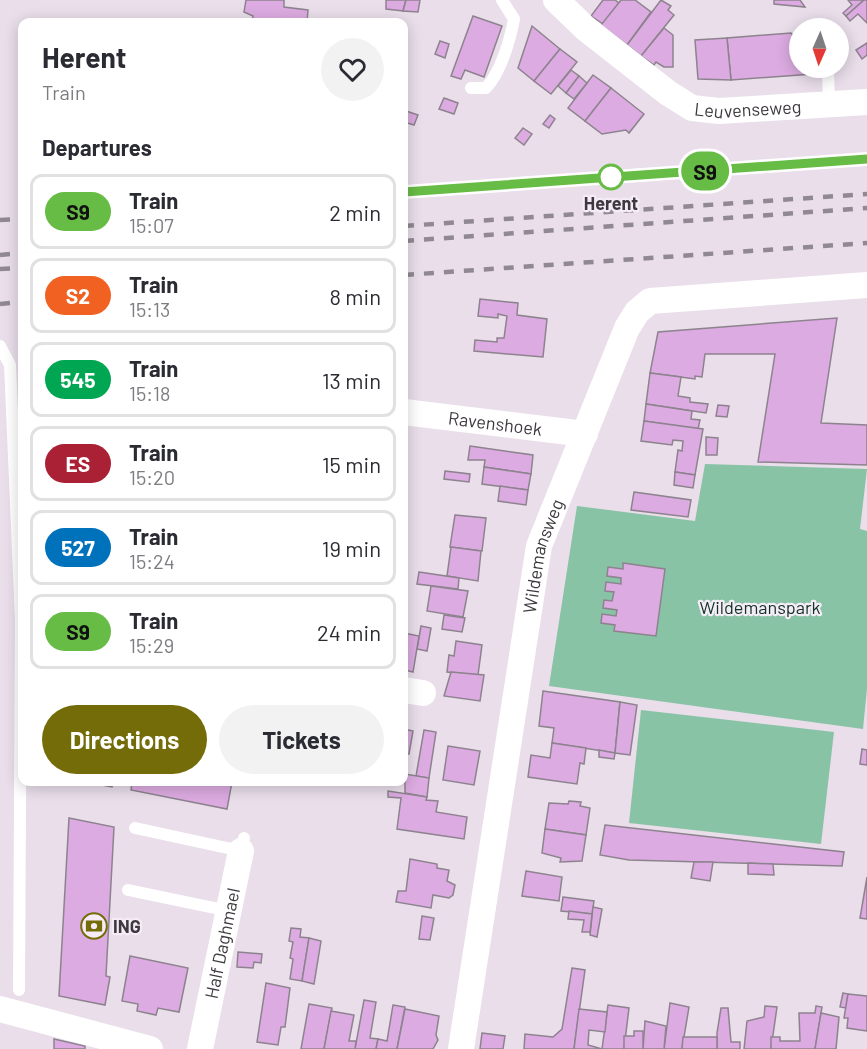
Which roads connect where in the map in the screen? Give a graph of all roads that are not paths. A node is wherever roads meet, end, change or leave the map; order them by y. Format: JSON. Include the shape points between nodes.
{"nodes":[{"id":1,"x":502,"y":0,"type":"edge"},
{"id":2,"x":556,"y":0,"type":"edge"},
{"id":3,"x":828,"y":78,"type":"edge"},
{"id":4,"x":471,"y":88,"type":"dead end"},
{"id":5,"x":867,"y":102,"type":"edge"},
{"id":6,"x":829,"y":105,"type":"junction"},
{"id":7,"x":867,"y":285,"type":"edge"},
{"id":8,"x":0,"y":346,"type":"edge"},
{"id":9,"x":408,"y":412,"type":"edge"},
{"id":10,"x":585,"y":434,"type":"junction"},
{"id":11,"x":18,"y":551,"type":"edge"},
{"id":12,"x":20,"y":786,"type":"edge"},
{"id":13,"x":135,"y":828,"type":"dead end"},
{"id":14,"x":242,"y":845,"type":"joint"},
{"id":15,"x":128,"y":890,"type":"dead end"},
{"id":16,"x":229,"y":911,"type":"junction"},
{"id":17,"x":19,"y":990,"type":"dead end"},
{"id":18,"x":0,"y":1009,"type":"edge"},
{"id":19,"x":150,"y":1049,"type":"edge"},
{"id":20,"x":200,"y":1049,"type":"edge"},
{"id":21,"x":461,"y":1049,"type":"edge"}],
"edges":[{"from":1,"to":4,"type":"lane","via":[[514,18],[512,28],[492,81],[486,88]]},
{"from":2,"to":6,"type":"street","name":"Leuvenseweg","via":[[585,28],[692,108],[719,111]]},
{"from":3,"to":6,"type":"lane"},
{"from":5,"to":6,"type":"street","name":"Leuvenseweg"},
{"from":7,"to":10,"type":"street","name":"Wildemansweg","via":[[650,301],[627,328]]},
{"from":8,"to":11,"type":"lane","via":[[10,365]]},
{"from":9,"to":10,"type":"street","name":"Ravenshoek"},
{"from":10,"to":21,"type":"street","name":"Wildemansweg","via":[[540,546]]},
{"from":12,"to":17,"type":"lane"},
{"from":13,"to":14,"type":"lane"},
{"from":14,"to":16,"type":"street","name":"Half Daghmael"},
{"from":15,"to":16,"type":"lane"},
{"from":16,"to":20,"type":"street","name":"Half Daghmael"},
{"from":18,"to":19,"type":"street"}]}
